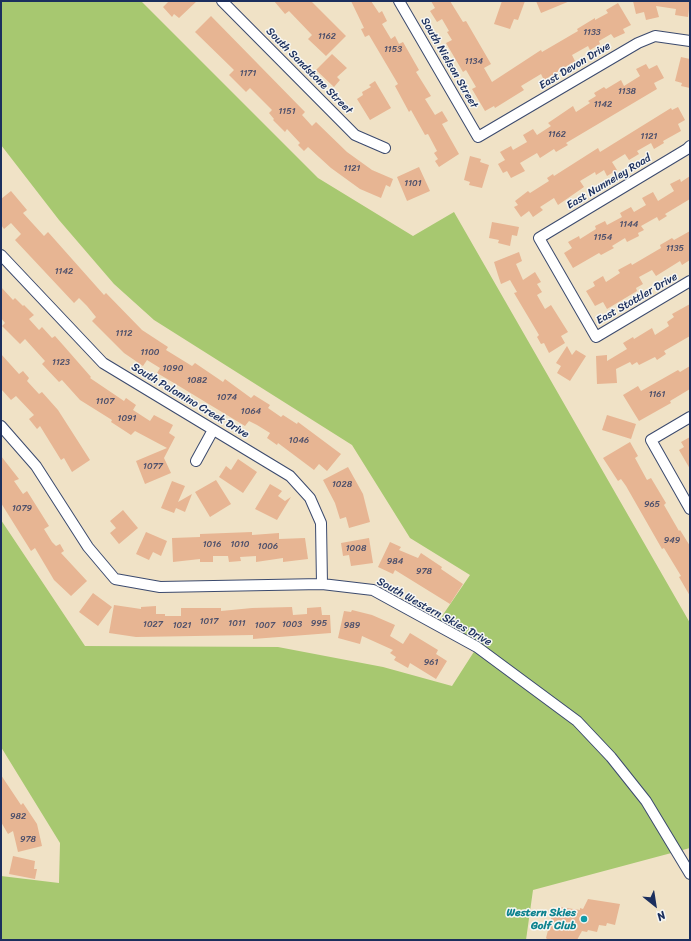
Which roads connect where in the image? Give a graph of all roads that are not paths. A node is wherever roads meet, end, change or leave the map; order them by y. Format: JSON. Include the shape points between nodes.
{"nodes":[{"id":1,"x":222,"y":1,"type":"edge"},
{"id":2,"x":399,"y":1,"type":"edge"},
{"id":3,"x":690,"y":41,"type":"edge"},
{"id":4,"x":478,"y":137,"type":"joint"},
{"id":5,"x":690,"y":146,"type":"edge"},
{"id":6,"x":385,"y":148,"type":"dead end"},
{"id":7,"x":1,"y":255,"type":"edge"},
{"id":8,"x":690,"y":282,"type":"edge"},
{"id":9,"x":596,"y":337,"type":"joint"},
{"id":10,"x":690,"y":417,"type":"edge"},
{"id":11,"x":1,"y":426,"type":"edge"},
{"id":12,"x":213,"y":430,"type":"junction"},
{"id":13,"x":196,"y":461,"type":"dead end"},
{"id":14,"x":690,"y":509,"type":"edge"},
{"id":15,"x":322,"y":584,"type":"junction"},
{"id":16,"x":690,"y":874,"type":"edge"}],
"edges":[{"from":1,"to":6,"type":"street","name":"South Sandstone Street","via":[[355,134]]},
{"from":2,"to":4,"type":"street","name":"South Nielson Street"},
{"from":3,"to":4,"type":"street","name":"East Devon Drive","via":[[655,36],[638,43]]},
{"from":5,"to":9,"type":"street","name":"East Nunneley Road","via":[[539,238]]},
{"from":7,"to":12,"type":"street","name":"South Palomino Creek Drive","via":[[103,363]]},
{"from":8,"to":9,"type":"street","name":"East Stottler Drive"},
{"from":10,"to":14,"type":"street","via":[[651,440]]},
{"from":11,"to":15,"type":"street","name":"South Western Skies Drive","via":[[36,466],[88,547],[115,579],[160,587]]},
{"from":12,"to":13,"type":"street"},
{"from":12,"to":15,"type":"street","name":"South Palomino Creek Drive","via":[[290,476],[310,498],[321,524]]},
{"from":15,"to":16,"type":"street","name":"South Western Skies Drive","via":[[373,590],[477,647],[578,721],[646,801]]}]}
